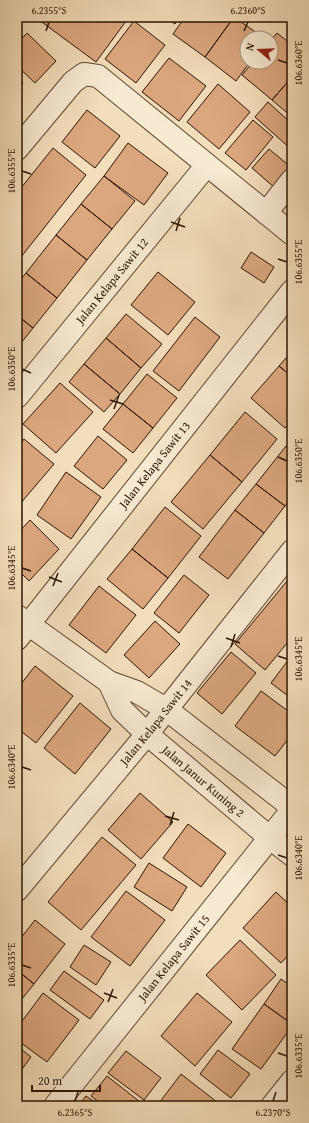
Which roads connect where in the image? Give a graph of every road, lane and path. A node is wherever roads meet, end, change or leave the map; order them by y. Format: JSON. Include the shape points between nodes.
{"nodes":[{"id":1,"x":17,"y":150,"type":"edge"},
{"id":2,"x":207,"y":165,"type":"junction"},
{"id":3,"x":292,"y":180,"type":"edge"},
{"id":4,"x":266,"y":213,"type":"junction"},
{"id":5,"x":292,"y":234,"type":"edge"},
{"id":6,"x":292,"y":291,"type":"edge"},
{"id":7,"x":17,"y":397,"type":"edge"},
{"id":8,"x":292,"y":551,"type":"edge"},
{"id":9,"x":21,"y":627,"type":"edge"},
{"id":10,"x":109,"y":682,"type":"junction"},
{"id":11,"x":166,"y":709,"type":"junction"},
{"id":12,"x":147,"y":734,"type":"junction"},
{"id":13,"x":292,"y":808,"type":"edge"},
{"id":14,"x":269,"y":837,"type":"junction"},
{"id":15,"x":292,"y":855,"type":"edge"},
{"id":16,"x":17,"y":890,"type":"edge"},
{"id":17,"x":292,"y":1081,"type":"edge"},
{"id":18,"x":55,"y":1106,"type":"edge"},
{"id":19,"x":272,"y":1106,"type":"edge"}],
"edges":[{"from":1,"to":2,"type":"street","via":[[74,82],[84,74],[98,76]]},
{"from":2,"to":4,"type":"street"},
{"from":2,"to":7,"type":"street","name":"Jalan Kelapa Sawit 12"},
{"from":3,"to":4,"type":"street"},
{"from":4,"to":5,"type":"street"},
{"from":6,"to":9,"type":"street","name":"Jalan Kelapa Sawit 13"},
{"from":8,"to":11,"type":"street","name":"Jalan Kelapa Sawit 14"},
{"from":9,"to":10,"type":"street","name":"Jalan Janur Kuning 2"},
{"from":10,"to":11,"type":"street","name":"Jalan Janur Kuning 2","via":[[137,692]]},
{"from":10,"to":12,"type":"street","name":"Jalan Janur Kuning 2","via":[[122,710]]},
{"from":11,"to":12,"type":"street","name":"Jalan Kelapa Sawit 14"},
{"from":11,"to":13,"type":"street","name":"Jalan Janur Kuning 2"},
{"from":12,"to":14,"type":"street","name":"Jalan Janur Kuning 2"},
{"from":12,"to":16,"type":"street","name":"Jalan Kelapa Sawit 14"},
{"from":13,"to":14,"type":"street","name":"Jalan Kelapa Sawit 15"},
{"from":14,"to":15,"type":"street","name":"Jalan Janur Kuning 2"},
{"from":14,"to":18,"type":"street","name":"Jalan Kelapa Sawit 15"},
{"from":17,"to":19,"type":"street"}]}
